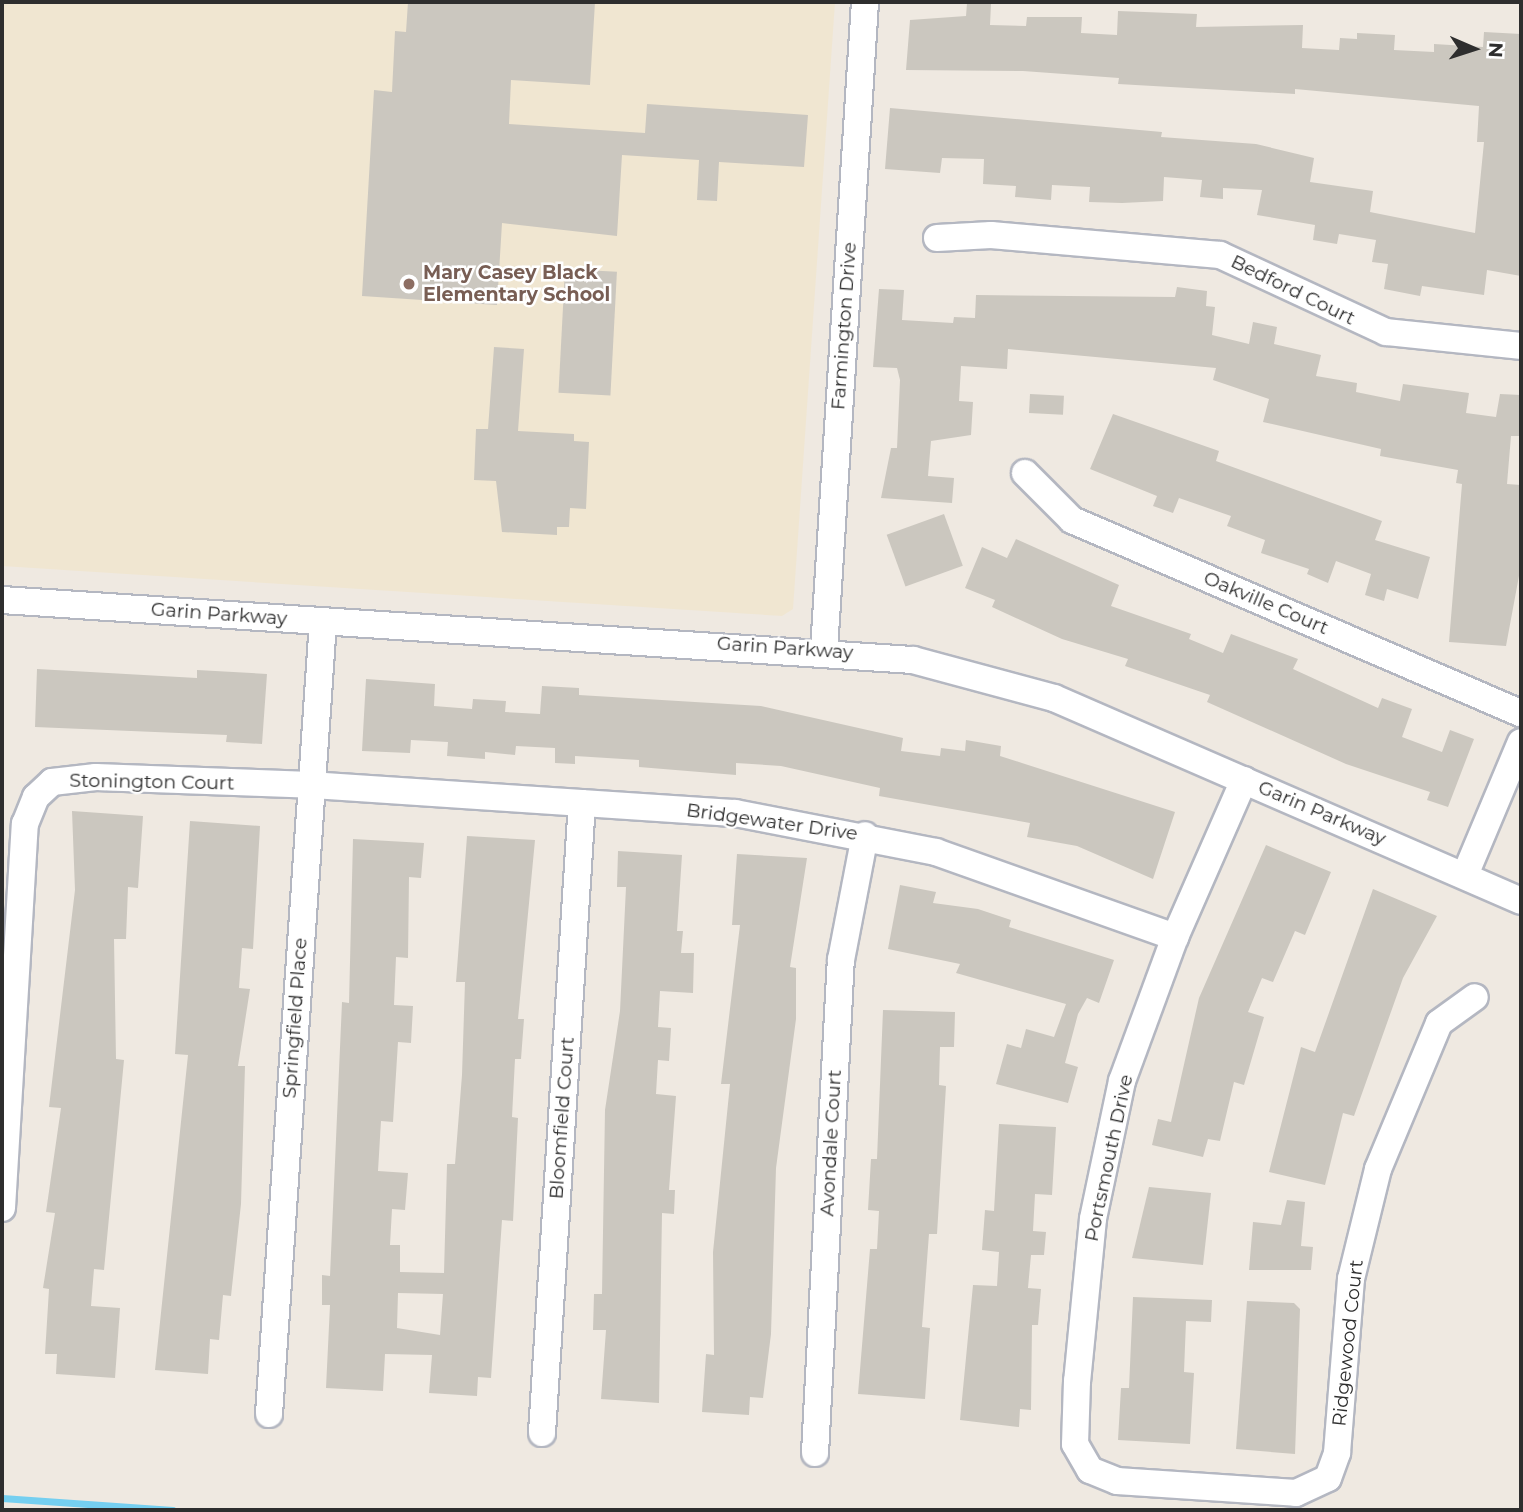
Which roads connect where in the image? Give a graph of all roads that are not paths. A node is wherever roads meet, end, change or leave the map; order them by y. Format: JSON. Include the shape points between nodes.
{"nodes":[{"id":1,"x":865,"y":2,"type":"edge"},
{"id":2,"x":937,"y":238,"type":"dead end"},
{"id":3,"x":1521,"y":346,"type":"edge"},
{"id":4,"x":1025,"y":473,"type":"dead end"},
{"id":5,"x":2,"y":600,"type":"edge"},
{"id":6,"x":323,"y":621,"type":"junction"},
{"id":7,"x":824,"y":650,"type":"junction"},
{"id":8,"x":1521,"y":713,"type":"edge"},
{"id":9,"x":1521,"y":742,"type":"edge"},
{"id":10,"x":1244,"y":780,"type":"junction"},
{"id":11,"x":311,"y":785,"type":"junction"},
{"id":12,"x":582,"y":803,"type":"junction"},
{"id":13,"x":865,"y":835,"type":"junction"},
{"id":14,"x":1465,"y":875,"type":"junction"},
{"id":15,"x":1521,"y":901,"type":"edge"},
{"id":16,"x":1175,"y":937,"type":"junction"},
{"id":17,"x":1475,"y":997,"type":"dead end"},
{"id":18,"x":2,"y":1208,"type":"edge"},
{"id":19,"x":269,"y":1414,"type":"dead end"},
{"id":20,"x":542,"y":1433,"type":"dead end"},
{"id":21,"x":815,"y":1453,"type":"dead end"},
{"id":22,"x":1090,"y":1470,"type":"joint"}],
"edges":[{"from":1,"to":7,"type":"street","name":"Farmington Drive"},
{"from":2,"to":3,"type":"street","name":"Bedford Court","via":[[991,235],[1220,255],[1386,332]]},
{"from":4,"to":8,"type":"street","name":"Oakville Court","via":[[1072,520]]},
{"from":5,"to":6,"type":"street","name":"Garin Parkway"},
{"from":6,"to":7,"type":"street","name":"Garin Parkway"},
{"from":6,"to":11,"type":"street","name":"Springfield Place"},
{"from":7,"to":10,"type":"street","name":"Garin Parkway","via":[[984,675],[1054,698]]},
{"from":9,"to":14,"type":"street"},
{"from":10,"to":14,"type":"street","name":"Garin Parkway"},
{"from":10,"to":16,"type":"street","name":"Portsmouth Drive"},
{"from":11,"to":12,"type":"street","name":"Bridgewater Drive"},
{"from":11,"to":18,"type":"street","name":"Stonington Court","via":[[96,777],[52,782],[36,797],[25,824]]},
{"from":11,"to":19,"type":"street","name":"Springfield Place"},
{"from":12,"to":13,"type":"street","name":"Bridgewater Drive","via":[[735,813]]},
{"from":12,"to":20,"type":"street","name":"Bloomfield Court"},
{"from":13,"to":16,"type":"street","name":"Bridgewater Drive","via":[[1049,888]]},
{"from":13,"to":21,"type":"street","name":"Avondale Court","via":[[841,960]]},
{"from":14,"to":15,"type":"street","name":"Garin Parkway"},
{"from":16,"to":22,"type":"street","name":"Portsmouth Drive","via":[[1122,1081],[1093,1219],[1075,1444]]},
{"from":17,"to":22,"type":"street","name":"Ridgewood Court","via":[[1439,1023],[1378,1169],[1351,1279],[1337,1453],[1328,1478],[1296,1493],[1117,1481]]}]}
